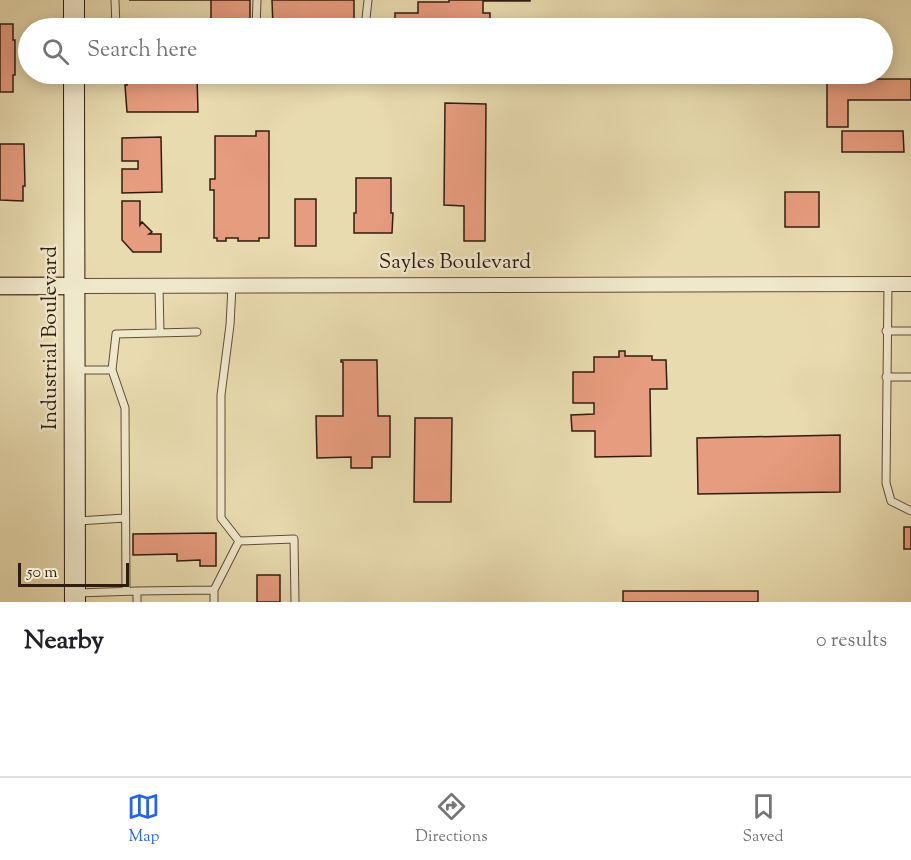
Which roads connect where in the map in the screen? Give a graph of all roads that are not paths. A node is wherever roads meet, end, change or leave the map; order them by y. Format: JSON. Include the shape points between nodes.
{"nodes":[{"id":1,"x":74,"y":0,"type":"edge"},
{"id":2,"x":115,"y":0,"type":"edge"},
{"id":3,"x":257,"y":0,"type":"edge"},
{"id":4,"x":368,"y":0,"type":"edge"},
{"id":5,"x":74,"y":18,"type":"edge"},
{"id":6,"x":116,"y":18,"type":"edge"},
{"id":7,"x":256,"y":18,"type":"edge"},
{"id":8,"x":366,"y":18,"type":"edge"},
{"id":9,"x":74,"y":84,"type":"edge"},
{"id":10,"x":888,"y":284,"type":"junction"},
{"id":11,"x":911,"y":284,"type":"edge"},
{"id":12,"x":0,"y":286,"type":"edge"},
{"id":13,"x":75,"y":286,"type":"junction"},
{"id":14,"x":159,"y":286,"type":"junction"},
{"id":15,"x":232,"y":286,"type":"junction"},
{"id":16,"x":886,"y":331,"type":"junction"},
{"id":17,"x":911,"y":331,"type":"edge"},
{"id":18,"x":197,"y":332,"type":"dead end"},
{"id":19,"x":160,"y":333,"type":"junction"},
{"id":20,"x":75,"y":370,"type":"junction"},
{"id":21,"x":112,"y":370,"type":"junction"},
{"id":22,"x":886,"y":377,"type":"junction"},
{"id":23,"x":911,"y":377,"type":"edge"},
{"id":24,"x":911,"y":511,"type":"edge"},
{"id":25,"x":125,"y":518,"type":"junction"},
{"id":26,"x":75,"y":521,"type":"junction"},
{"id":27,"x":239,"y":541,"type":"junction"},
{"id":28,"x":214,"y":590,"type":"junction"},
{"id":29,"x":126,"y":591,"type":"junction"},
{"id":30,"x":137,"y":591,"type":"junction"},
{"id":31,"x":75,"y":598,"type":"edge"},
{"id":32,"x":137,"y":602,"type":"edge"},
{"id":33,"x":214,"y":602,"type":"edge"},
{"id":34,"x":295,"y":602,"type":"edge"}],
"edges":[{"from":1,"to":5,"type":"main road"},
{"from":2,"to":6,"type":"lane"},
{"from":3,"to":7,"type":"lane"},
{"from":4,"to":8,"type":"lane"},
{"from":9,"to":13,"type":"main road","name":"Industrial Boulevard"},
{"from":10,"to":11,"type":"street","name":"Sayles Boulevard"},
{"from":10,"to":15,"type":"street","name":"Sayles Boulevard"},
{"from":10,"to":16,"type":"lane"},
{"from":12,"to":13,"type":"street","name":"Sayles Boulevard"},
{"from":13,"to":14,"type":"street","name":"Sayles Boulevard"},
{"from":13,"to":20,"type":"main road","name":"Industrial Boulevard"},
{"from":14,"to":15,"type":"street","name":"Sayles Boulevard"},
{"from":14,"to":19,"type":"lane"},
{"from":15,"to":27,"type":"lane","via":[[221,395],[221,518]]},
{"from":16,"to":17,"type":"lane"},
{"from":16,"to":22,"type":"lane"},
{"from":18,"to":19,"type":"lane"},
{"from":19,"to":21,"type":"lane","via":[[116,334]]},
{"from":20,"to":21,"type":"lane"},
{"from":20,"to":26,"type":"main road","name":"Industrial Boulevard"},
{"from":21,"to":25,"type":"lane","via":[[125,408]]},
{"from":22,"to":23,"type":"lane"},
{"from":22,"to":24,"type":"lane","via":[[886,483],[891,501]]},
{"from":25,"to":26,"type":"lane"},
{"from":25,"to":29,"type":"lane"},
{"from":26,"to":31,"type":"main road","name":"Industrial Boulevard"},
{"from":27,"to":28,"type":"lane"},
{"from":27,"to":34,"type":"lane","via":[[294,539]]},
{"from":28,"to":30,"type":"lane"},
{"from":28,"to":33,"type":"lane"},
{"from":29,"to":30,"type":"lane"},
{"from":29,"to":31,"type":"lane"},
{"from":30,"to":32,"type":"lane"}]}
